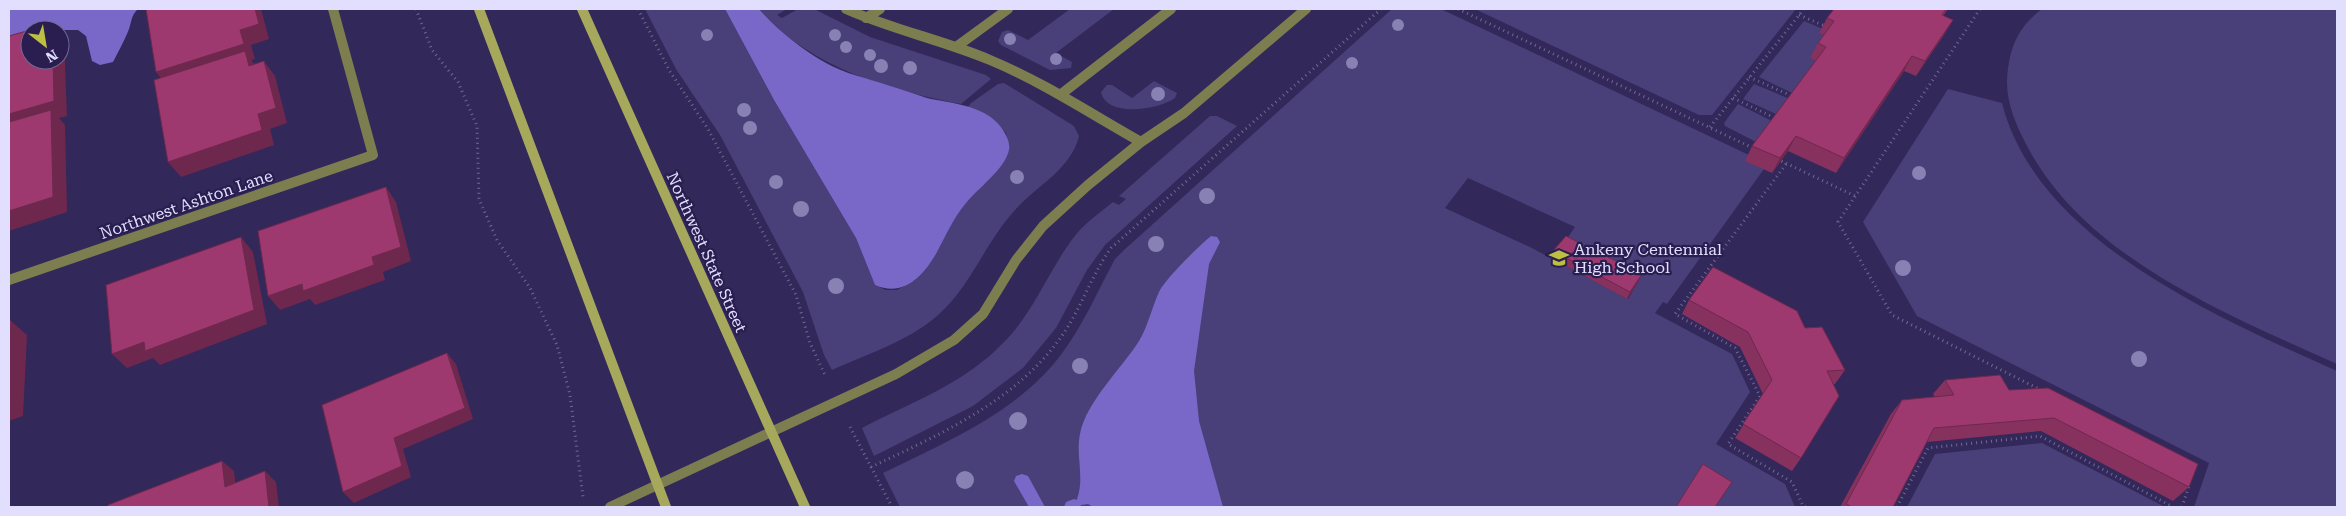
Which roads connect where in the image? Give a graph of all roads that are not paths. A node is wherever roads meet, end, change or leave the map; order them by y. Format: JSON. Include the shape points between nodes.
{"nodes":[{"id":1,"x":333,"y":9,"type":"edge"},
{"id":2,"x":479,"y":9,"type":"edge"},
{"id":3,"x":582,"y":9,"type":"edge"},
{"id":4,"x":846,"y":9,"type":"edge"},
{"id":5,"x":880,"y":9,"type":"edge"},
{"id":6,"x":1008,"y":9,"type":"edge"},
{"id":7,"x":1171,"y":9,"type":"edge"},
{"id":8,"x":1306,"y":9,"type":"edge"},
{"id":9,"x":866,"y":18,"type":"junction"},
{"id":10,"x":956,"y":47,"type":"junction"},
{"id":11,"x":1060,"y":95,"type":"junction"},
{"id":12,"x":1141,"y":142,"type":"junction"},
{"id":13,"x":9,"y":280,"type":"edge"},
{"id":14,"x":771,"y":432,"type":"junction"},
{"id":15,"x":657,"y":485,"type":"junction"},
{"id":16,"x":610,"y":507,"type":"edge"},
{"id":17,"x":666,"y":507,"type":"edge"},
{"id":18,"x":805,"y":507,"type":"edge"}],
"edges":[{"from":1,"to":13,"type":"street","name":"Northwest Ashton Lane","via":[[373,155]]},
{"from":2,"to":15,"type":"main road"},
{"from":3,"to":14,"type":"main road","name":"Northwest State Street"},
{"from":4,"to":9,"type":"street"},
{"from":5,"to":9,"type":"street"},
{"from":6,"to":10,"type":"street"},
{"from":7,"to":11,"type":"street"},
{"from":8,"to":12,"type":"street","via":[[1184,112]]},
{"from":9,"to":10,"type":"street"},
{"from":10,"to":11,"type":"street","via":[[990,59]]},
{"from":11,"to":12,"type":"street"},
{"from":12,"to":14,"type":"street","via":[[1043,226],[1016,260],[983,314],[954,340],[896,374]]},
{"from":14,"to":15,"type":"street"},
{"from":14,"to":18,"type":"main road","name":"Northwest State Street"},
{"from":15,"to":16,"type":"street"},
{"from":15,"to":17,"type":"main road"}]}
